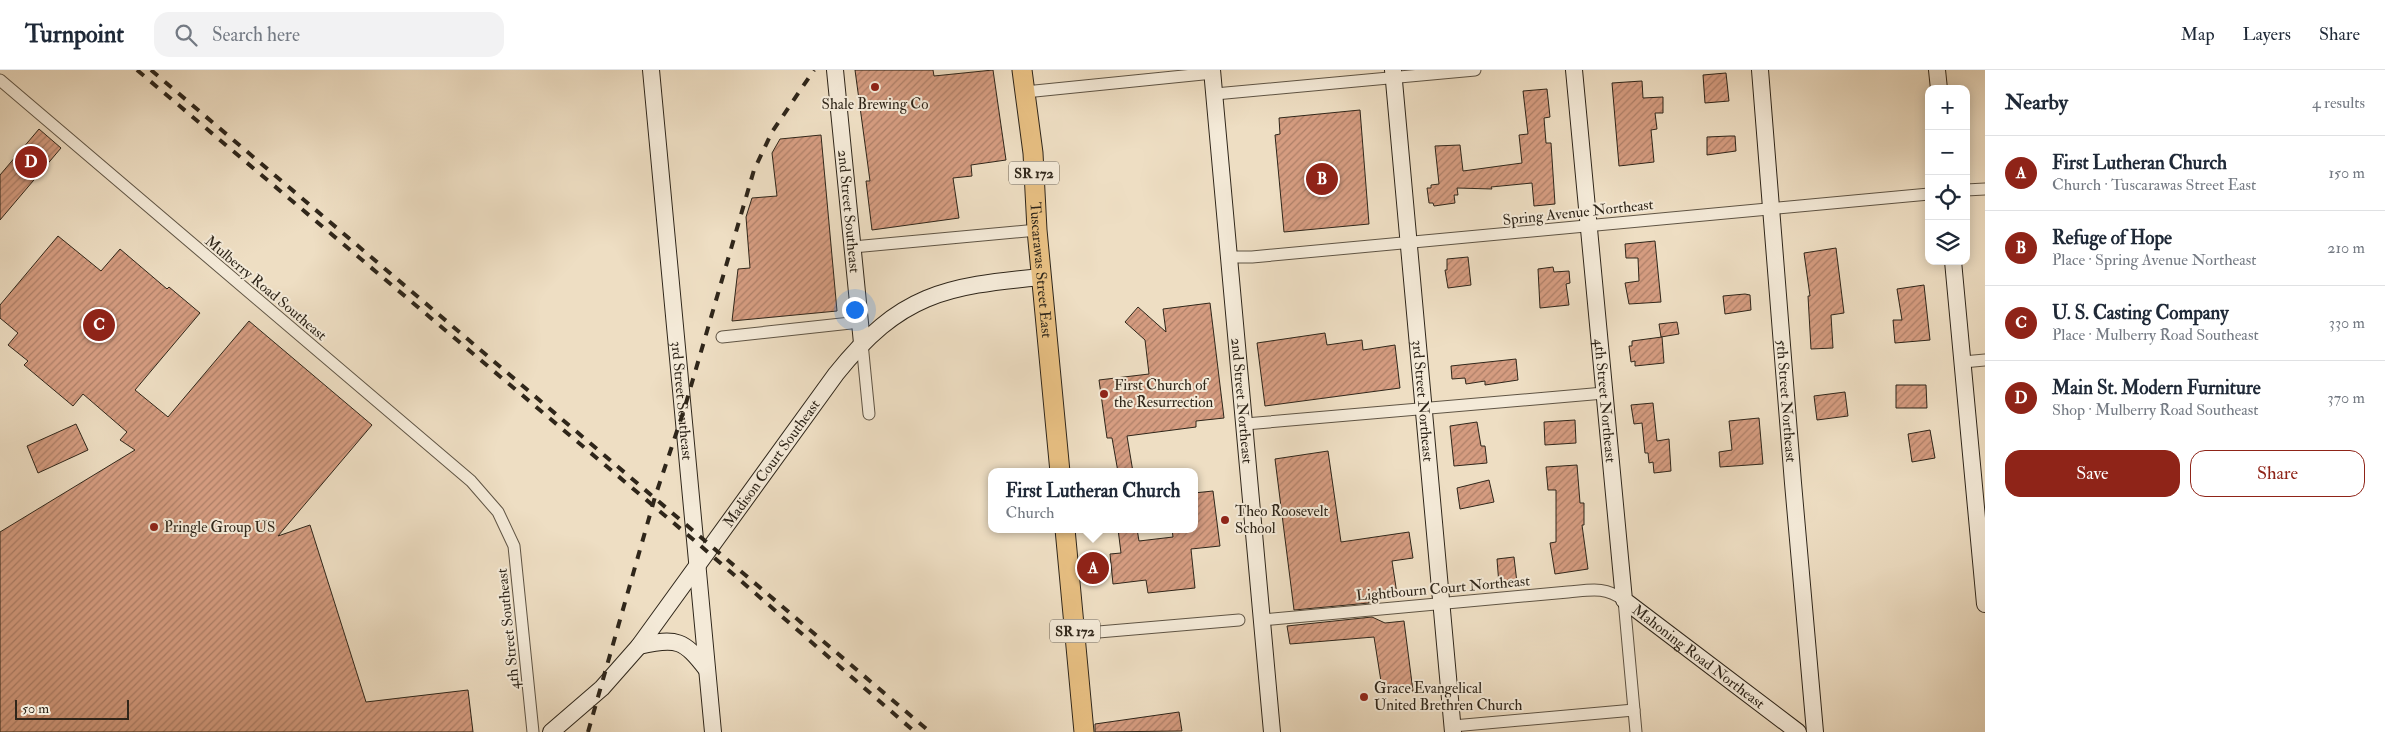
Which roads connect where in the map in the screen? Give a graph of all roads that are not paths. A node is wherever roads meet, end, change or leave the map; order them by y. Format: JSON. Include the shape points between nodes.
{"nodes":[{"id":1,"x":651,"y":70,"type":"edge"},
{"id":2,"x":835,"y":70,"type":"edge"},
{"id":3,"x":1022,"y":70,"type":"edge"},
{"id":4,"x":1475,"y":70,"type":"edge"},
{"id":5,"x":1574,"y":70,"type":"edge"},
{"id":6,"x":1760,"y":70,"type":"edge"},
{"id":7,"x":1938,"y":70,"type":"edge"},
{"id":8,"x":1212,"y":72,"type":"edge"},
{"id":9,"x":1393,"y":74,"type":"edge"},
{"id":10,"x":0,"y":80,"type":"edge"},
{"id":11,"x":1939,"y":85,"type":"edge"},
{"id":12,"x":1025,"y":92,"type":"junction"},
{"id":13,"x":1215,"y":94,"type":"junction"},
{"id":14,"x":1985,"y":189,"type":"edge"},
{"id":15,"x":1970,"y":190,"type":"edge"},
{"id":16,"x":1925,"y":194,"type":"edge"},
{"id":17,"x":1770,"y":208,"type":"junction"},
{"id":18,"x":1588,"y":226,"type":"junction"},
{"id":19,"x":1037,"y":230,"type":"junction"},
{"id":20,"x":1409,"y":243,"type":"junction"},
{"id":21,"x":853,"y":247,"type":"junction"},
{"id":22,"x":1230,"y":257,"type":"junction"},
{"id":23,"x":1953,"y":265,"type":"edge"},
{"id":24,"x":1042,"y":277,"type":"junction"},
{"id":25,"x":860,"y":322,"type":"junction"},
{"id":26,"x":722,"y":337,"type":"dead end"},
{"id":27,"x":862,"y":343,"type":"junction"},
{"id":28,"x":1985,"y":360,"type":"edge"},
{"id":29,"x":1963,"y":362,"type":"junction"},
{"id":30,"x":1604,"y":393,"type":"junction"},
{"id":31,"x":1424,"y":408,"type":"junction"},
{"id":32,"x":869,"y":414,"type":"dead end"},
{"id":33,"x":1245,"y":424,"type":"junction"},
{"id":34,"x":1060,"y":468,"type":"edge"},
{"id":35,"x":506,"y":524,"type":"joint"},
{"id":36,"x":1065,"y":533,"type":"edge"},
{"id":37,"x":698,"y":565,"type":"junction"},
{"id":38,"x":1624,"y":600,"type":"junction"},
{"id":39,"x":1441,"y":604,"type":"junction"},
{"id":40,"x":1985,"y":604,"type":"edge"},
{"id":41,"x":1239,"y":620,"type":"dead end"},
{"id":42,"x":1262,"y":620,"type":"junction"},
{"id":43,"x":1075,"y":634,"type":"junction"},
{"id":44,"x":639,"y":646,"type":"junction"},
{"id":45,"x":708,"y":670,"type":"junction"},
{"id":46,"x":1634,"y":710,"type":"junction"},
{"id":47,"x":1453,"y":729,"type":"edge"},
{"id":48,"x":533,"y":732,"type":"edge"},
{"id":49,"x":551,"y":732,"type":"edge"},
{"id":50,"x":713,"y":732,"type":"edge"},
{"id":51,"x":1084,"y":732,"type":"edge"},
{"id":52,"x":1272,"y":732,"type":"edge"},
{"id":53,"x":1636,"y":732,"type":"edge"},
{"id":54,"x":1798,"y":732,"type":"edge"},
{"id":55,"x":1815,"y":732,"type":"edge"}],
"edges":[{"from":1,"to":37,"type":"street","name":"3rd Street Southeast"},
{"from":2,"to":21,"type":"street","name":"2nd Street Southeast"},
{"from":3,"to":12,"type":"main road","name":"Tuscarawas Street East","number":"SR 172"},
{"from":4,"to":9,"type":"street"},
{"from":5,"to":18,"type":"street","name":"4th Street Northeast"},
{"from":6,"to":17,"type":"street","name":"5th Street Northeast"},
{"from":7,"to":11,"type":"street"},
{"from":8,"to":12,"type":"street"},
{"from":8,"to":13,"type":"street","name":"2nd Street Northeast"},
{"from":9,"to":13,"type":"street"},
{"from":9,"to":20,"type":"street","name":"3rd Street Northeast"},
{"from":10,"to":35,"type":"street","name":"Mulberry Road Southeast","via":[[472,481]]},
{"from":12,"to":19,"type":"main road","name":"Tuscarawas Street East","number":"SR 172"},
{"from":13,"to":22,"type":"street","name":"2nd Street Northeast"},
{"from":14,"to":15,"type":"street"},
{"from":16,"to":17,"type":"street","name":"Spring Avenue Northeast"},
{"from":17,"to":18,"type":"street","name":"Spring Avenue Northeast"},
{"from":17,"to":55,"type":"street","name":"5th Street Northeast"},
{"from":18,"to":20,"type":"street","name":"Spring Avenue Northeast"},
{"from":18,"to":30,"type":"street","name":"4th Street Northeast"},
{"from":19,"to":21,"type":"street"},
{"from":19,"to":24,"type":"main road","name":"Tuscarawas Street East","number":"SR 172"},
{"from":20,"to":22,"type":"street","name":"Spring Avenue Northeast"},
{"from":20,"to":31,"type":"street","name":"3rd Street Northeast"},
{"from":21,"to":25,"type":"street","name":"2nd Street Southeast"},
{"from":22,"to":33,"type":"street","name":"2nd Street Northeast"},
{"from":23,"to":29,"type":"street"},
{"from":24,"to":27,"type":"street","name":"Madison Court Southeast","via":[[970,285],[927,298],[888,319]]},
{"from":24,"to":34,"type":"main road","name":"Tuscarawas Street East","number":"SR 172"},
{"from":25,"to":26,"type":"street"},
{"from":25,"to":27,"type":"street","name":"2nd Street Southeast"},
{"from":27,"to":32,"type":"street","name":"2nd Street Southeast"},
{"from":27,"to":37,"type":"street","name":"Madison Court Southeast"},
{"from":28,"to":29,"type":"street"},
{"from":29,"to":40,"type":"street"},
{"from":30,"to":31,"type":"street"},
{"from":30,"to":38,"type":"street","name":"4th Street Northeast"},
{"from":31,"to":33,"type":"street"},
{"from":31,"to":39,"type":"street","name":"3rd Street Northeast"},
{"from":33,"to":42,"type":"street","name":"2nd Street Northeast"},
{"from":35,"to":48,"type":"street","name":"4th Street Southeast","via":[[516,555]]},
{"from":36,"to":43,"type":"main road","number":"SR 172"},
{"from":37,"to":44,"type":"street","name":"Madison Court Southeast"},
{"from":37,"to":45,"type":"street","name":"3rd Street Southeast"},
{"from":38,"to":39,"type":"street","name":"Lightbourn Court Northeast","via":[[1602,590]]},
{"from":38,"to":46,"type":"street","name":"4th Street Northeast"},
{"from":38,"to":54,"type":"street","name":"Mahoning Road Northeast"},
{"from":39,"to":42,"type":"street","name":"Lightbourn Court Northeast"},
{"from":39,"to":47,"type":"street","name":"3rd Street Northeast"},
{"from":41,"to":43,"type":"street"},
{"from":42,"to":52,"type":"street","name":"2nd Street Northeast"},
{"from":43,"to":51,"type":"main road","number":"SR 172"},
{"from":44,"to":45,"type":"street","via":[[663,640],[679,642],[691,650]]},
{"from":44,"to":49,"type":"street","name":"Madison Court Southeast","via":[[602,688]]},
{"from":45,"to":50,"type":"street","name":"3rd Street Southeast"},
{"from":46,"to":47,"type":"street"},
{"from":46,"to":53,"type":"street","name":"4th Street Northeast"}]}
